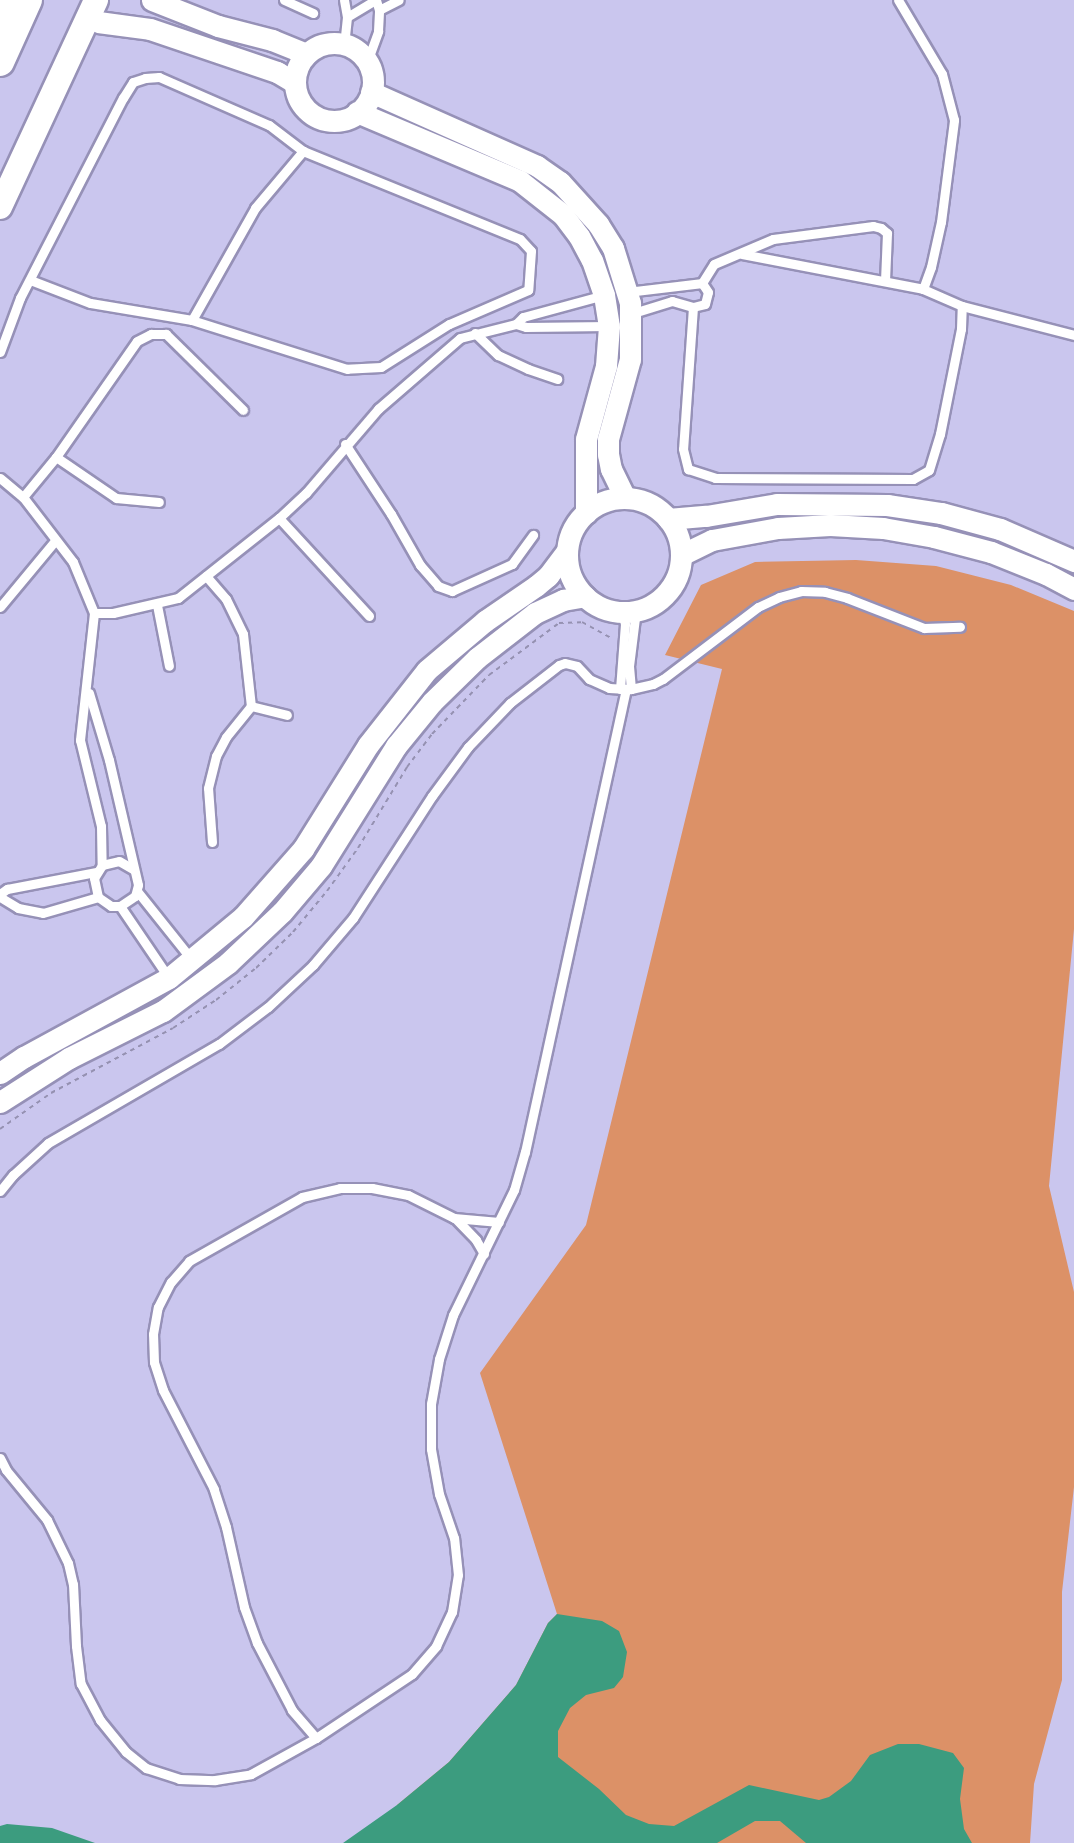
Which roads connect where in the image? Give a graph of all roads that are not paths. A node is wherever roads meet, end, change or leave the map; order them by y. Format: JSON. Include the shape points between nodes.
{"nodes":[{"id":1,"x":6,"y":0,"type":"edge"},
{"id":2,"x":28,"y":0,"type":"edge"},
{"id":3,"x":81,"y":0,"type":"edge"},
{"id":4,"x":108,"y":0,"type":"edge"},
{"id":5,"x":152,"y":0,"type":"edge"},
{"id":6,"x":284,"y":0,"type":"edge"},
{"id":7,"x":344,"y":0,"type":"edge"},
{"id":8,"x":375,"y":0,"type":"edge"},
{"id":9,"x":399,"y":0,"type":"edge"},
{"id":10,"x":897,"y":0,"type":"edge"},
{"id":11,"x":379,"y":10,"type":"junction"},
{"id":12,"x":97,"y":11,"type":"edge"},
{"id":13,"x":313,"y":13,"type":"dead end"},
{"id":14,"x":347,"y":17,"type":"junction"},
{"id":15,"x":0,"y":23,"type":"edge"},
{"id":16,"x":233,"y":28,"type":"junction"},
{"id":17,"x":344,"y":44,"type":"junction"},
{"id":18,"x":306,"y":54,"type":"junction"},
{"id":19,"x":225,"y":56,"type":"junction"},
{"id":20,"x":0,"y":62,"type":"edge"},
{"id":21,"x":367,"y":62,"type":"junction"},
{"id":22,"x":295,"y":83,"type":"junction"},
{"id":23,"x":371,"y":92,"type":"junction"},
{"id":24,"x":357,"y":112,"type":"junction"},
{"id":25,"x":303,"y":151,"type":"junction"},
{"id":26,"x":0,"y":177,"type":"edge"},
{"id":27,"x":0,"y":207,"type":"edge"},
{"id":28,"x":742,"y":254,"type":"junction"},
{"id":29,"x":30,"y":280,"type":"junction"},
{"id":30,"x":885,"y":280,"type":"junction"},
{"id":31,"x":702,"y":283,"type":"junction"},
{"id":32,"x":922,"y":289,"type":"junction"},
{"id":33,"x":629,"y":303,"type":"junction"},
{"id":34,"x":962,"y":306,"type":"junction"},
{"id":35,"x":693,"y":308,"type":"junction"},
{"id":36,"x":607,"y":309,"type":"junction"},
{"id":37,"x":192,"y":320,"type":"junction"},
{"id":38,"x":516,"y":324,"type":"junction"},
{"id":39,"x":475,"y":333,"type":"junction"},
{"id":40,"x":1074,"y":335,"type":"edge"},
{"id":41,"x":0,"y":352,"type":"edge"},
{"id":42,"x":557,"y":379,"type":"dead end"},
{"id":43,"x":243,"y":410,"type":"dead end"},
{"id":44,"x":345,"y":444,"type":"junction"},
{"id":45,"x":56,"y":457,"type":"junction"},
{"id":46,"x":0,"y":478,"type":"edge"},
{"id":47,"x":23,"y":497,"type":"junction"},
{"id":48,"x":625,"y":498,"type":"junction"},
{"id":49,"x":159,"y":502,"type":"dead end"},
{"id":50,"x":586,"y":513,"type":"junction"},
{"id":51,"x":279,"y":518,"type":"junction"},
{"id":52,"x":668,"y":519,"type":"junction"},
{"id":53,"x":533,"y":535,"type":"dead end"},
{"id":54,"x":54,"y":542,"type":"junction"},
{"id":55,"x":567,"y":551,"type":"junction"},
{"id":56,"x":681,"y":555,"type":"junction"},
{"id":57,"x":1074,"y":561,"type":"edge"},
{"id":58,"x":206,"y":576,"type":"junction"},
{"id":59,"x":1074,"y":589,"type":"edge"},
{"id":60,"x":585,"y":596,"type":"junction"},
{"id":61,"x":157,"y":605,"type":"junction"},
{"id":62,"x":0,"y":607,"type":"edge"},
{"id":63,"x":629,"y":611,"type":"junction"},
{"id":64,"x":94,"y":614,"type":"junction"},
{"id":65,"x":369,"y":616,"type":"dead end"},
{"id":66,"x":960,"y":627,"type":"dead end"},
{"id":67,"x":169,"y":666,"type":"dead end"},
{"id":68,"x":87,"y":688,"type":"junction"},
{"id":69,"x":626,"y":689,"type":"junction"},
{"id":70,"x":250,"y":706,"type":"junction"},
{"id":71,"x":287,"y":715,"type":"dead end"},
{"id":72,"x":212,"y":842,"type":"dead end"},
{"id":73,"x":99,"y":868,"type":"junction"},
{"id":74,"x":133,"y":869,"type":"junction"},
{"id":75,"x":137,"y":891,"type":"junction"},
{"id":76,"x":0,"y":896,"type":"edge"},
{"id":77,"x":98,"y":897,"type":"junction"},
{"id":78,"x":120,"y":906,"type":"junction"},
{"id":79,"x":180,"y":970,"type":"junction"},
{"id":80,"x":194,"y":989,"type":"junction"},
{"id":81,"x":0,"y":1072,"type":"edge"},
{"id":82,"x":0,"y":1102,"type":"edge"},
{"id":83,"x":0,"y":1191,"type":"edge"},
{"id":84,"x":454,"y":1218,"type":"junction"},
{"id":85,"x":499,"y":1222,"type":"junction"},
{"id":86,"x":484,"y":1254,"type":"junction"},
{"id":87,"x":0,"y":1458,"type":"edge"},
{"id":88,"x":3,"y":1469,"type":"edge"},
{"id":89,"x":316,"y":1738,"type":"junction"}],
"edges":[{"from":1,"to":15,"type":"street"},
{"from":2,"to":20,"type":"highway"},
{"from":3,"to":26,"type":"main road"},
{"from":4,"to":12,"type":"main road"},
{"from":5,"to":16,"type":"street","via":[[218,26]]},
{"from":6,"to":13,"type":"lane"},
{"from":7,"to":14,"type":"lane"},
{"from":8,"to":11,"type":"lane"},
{"from":8,"to":14,"type":"lane"},
{"from":9,"to":11,"type":"lane"},
{"from":10,"to":32,"type":"lane","via":[[942,74],[954,120],[941,222]]},
{"from":11,"to":21,"type":"lane","via":[[376,42]]},
{"from":12,"to":19,"type":"street"},
{"from":12,"to":27,"type":"main road"},
{"from":14,"to":17,"type":"lane"},
{"from":16,"to":18,"type":"street"},
{"from":16,"to":19,"type":"street"},
{"from":17,"to":18,"type":"street","via":[[324,44]]},
{"from":17,"to":21,"type":"street"},
{"from":18,"to":22,"type":"street"},
{"from":19,"to":22,"type":"street","via":[[277,72]]},
{"from":21,"to":23,"type":"street"},
{"from":22,"to":24,"type":"street","via":[[305,109],[321,119],[340,120]]},
{"from":23,"to":24,"type":"street"},
{"from":23,"to":33,"type":"street","via":[[512,153],[560,182],[598,224],[613,248]]},
{"from":24,"to":36,"type":"street","via":[[496,170],[543,196],[579,236],[592,260]]},
{"from":25,"to":29,"type":"lane","via":[[269,125],[159,77],[133,82]]},
{"from":25,"to":37,"type":"lane","via":[[255,208]]},
{"from":25,"to":37,"type":"lane","via":[[520,239],[531,251],[528,290],[448,324],[381,367],[347,369]]},
{"from":28,"to":30,"type":"lane"},
{"from":28,"to":30,"type":"lane","via":[[773,239],[881,228],[887,233]]},
{"from":28,"to":31,"type":"lane","via":[[714,264]]},
{"from":29,"to":37,"type":"lane","via":[[90,303]]},
{"from":29,"to":41,"type":"lane"},
{"from":30,"to":32,"type":"lane"},
{"from":31,"to":33,"type":"lane"},
{"from":31,"to":35,"type":"lane","via":[[708,292],[705,304]]},
{"from":32,"to":34,"type":"lane"},
{"from":33,"to":35,"type":"lane","via":[[672,301]]},
{"from":33,"to":36,"type":"street"},
{"from":33,"to":48,"type":"street","via":[[630,359],[608,439],[611,469]]},
{"from":34,"to":35,"type":"lane","via":[[940,434],[929,470],[913,479],[715,478],[688,469],[682,449]]},
{"from":34,"to":40,"type":"lane"},
{"from":36,"to":38,"type":"lane","via":[[526,327]]},
{"from":36,"to":38,"type":"lane","via":[[524,317]]},
{"from":36,"to":50,"type":"street","via":[[606,366],[586,439]]},
{"from":38,"to":39,"type":"lane"},
{"from":39,"to":42,"type":"lane","via":[[498,355]]},
{"from":39,"to":44,"type":"lane","via":[[460,338],[399,388]]},
{"from":43,"to":45,"type":"lane","via":[[166,334],[151,334],[137,341]]},
{"from":44,"to":51,"type":"lane","via":[[306,493]]},
{"from":44,"to":53,"type":"lane","via":[[420,565],[438,586],[452,591],[512,564]]},
{"from":45,"to":47,"type":"lane"},
{"from":45,"to":49,"type":"lane","via":[[116,498]]},
{"from":46,"to":47,"type":"lane"},
{"from":47,"to":54,"type":"lane"},
{"from":48,"to":50,"type":"street","via":[[597,504]]},
{"from":48,"to":52,"type":"street","via":[[656,507]]},
{"from":50,"to":55,"type":"street","via":[[576,524]]},
{"from":51,"to":58,"type":"lane"},
{"from":51,"to":65,"type":"lane"},
{"from":52,"to":56,"type":"street"},
{"from":52,"to":57,"type":"street","via":[[777,504],[887,505],[941,513],[1000,529]]},
{"from":54,"to":62,"type":"lane"},
{"from":54,"to":64,"type":"lane","via":[[73,562]]},
{"from":55,"to":60,"type":"street","via":[[568,568]]},
{"from":55,"to":79,"type":"street","via":[[548,576],[485,621],[427,670],[368,745],[303,849],[243,918]]},
{"from":56,"to":59,"type":"street","via":[[712,540],[778,528],[883,528],[991,552]]},
{"from":56,"to":63,"type":"street","via":[[672,584],[651,605]]},
{"from":58,"to":61,"type":"lane","via":[[178,598]]},
{"from":58,"to":70,"type":"lane","via":[[226,599],[243,634]]},
{"from":60,"to":63,"type":"street","via":[[596,604]]},
{"from":60,"to":80,"type":"street","via":[[535,612],[477,658],[432,702],[396,747],[337,843],[305,886],[243,950]]},
{"from":61,"to":64,"type":"lane"},
{"from":61,"to":67,"type":"lane"},
{"from":63,"to":69,"type":"lane","via":[[625,624]]},
{"from":64,"to":68,"type":"lane"},
{"from":66,"to":69,"type":"lane","via":[[924,628],[847,598],[801,591],[758,607],[663,679]]},
{"from":68,"to":73,"type":"lane","via":[[80,740],[101,826]]},
{"from":68,"to":74,"type":"lane","via":[[109,760]]},
{"from":69,"to":83,"type":"lane","via":[[599,685],[577,666],[565,663],[510,703],[468,747],[353,918],[313,965],[268,1007],[219,1044],[48,1143]]},
{"from":69,"to":85,"type":"lane","via":[[525,1152]]},
{"from":70,"to":71,"type":"lane"},
{"from":70,"to":72,"type":"lane","via":[[216,756],[208,789]]},
{"from":73,"to":74,"type":"lane","via":[[118,861]]},
{"from":73,"to":76,"type":"lane","via":[[7,889]]},
{"from":73,"to":77,"type":"lane","via":[[93,885]]},
{"from":74,"to":75,"type":"lane","via":[[138,879]]},
{"from":75,"to":78,"type":"lane"},
{"from":75,"to":79,"type":"lane"},
{"from":76,"to":77,"type":"lane","via":[[18,909],[43,913]]},
{"from":77,"to":78,"type":"lane","via":[[111,906]]},
{"from":78,"to":79,"type":"lane"},
{"from":79,"to":80,"type":"street"},
{"from":79,"to":81,"type":"street"},
{"from":80,"to":82,"type":"street","via":[[136,1026],[38,1076]]},
{"from":84,"to":85,"type":"lane"},
{"from":84,"to":86,"type":"lane"},
{"from":84,"to":89,"type":"lane","via":[[408,1195],[372,1188],[340,1188],[302,1197],[189,1261],[171,1281],[159,1307],[153,1334],[154,1362],[163,1389],[214,1489],[257,1643],[287,1702]]},
{"from":85,"to":86,"type":"lane"},
{"from":86,"to":89,"type":"lane","via":[[453,1315],[439,1359],[431,1404],[431,1449],[439,1494],[454,1538],[458,1575],[452,1612],[436,1646],[412,1674]]},
{"from":87,"to":88,"type":"lane"},
{"from":88,"to":89,"type":"lane","via":[[47,1520],[68,1563],[81,1684],[100,1720],[126,1752],[147,1768],[179,1779],[215,1780],[251,1774]]}]}
